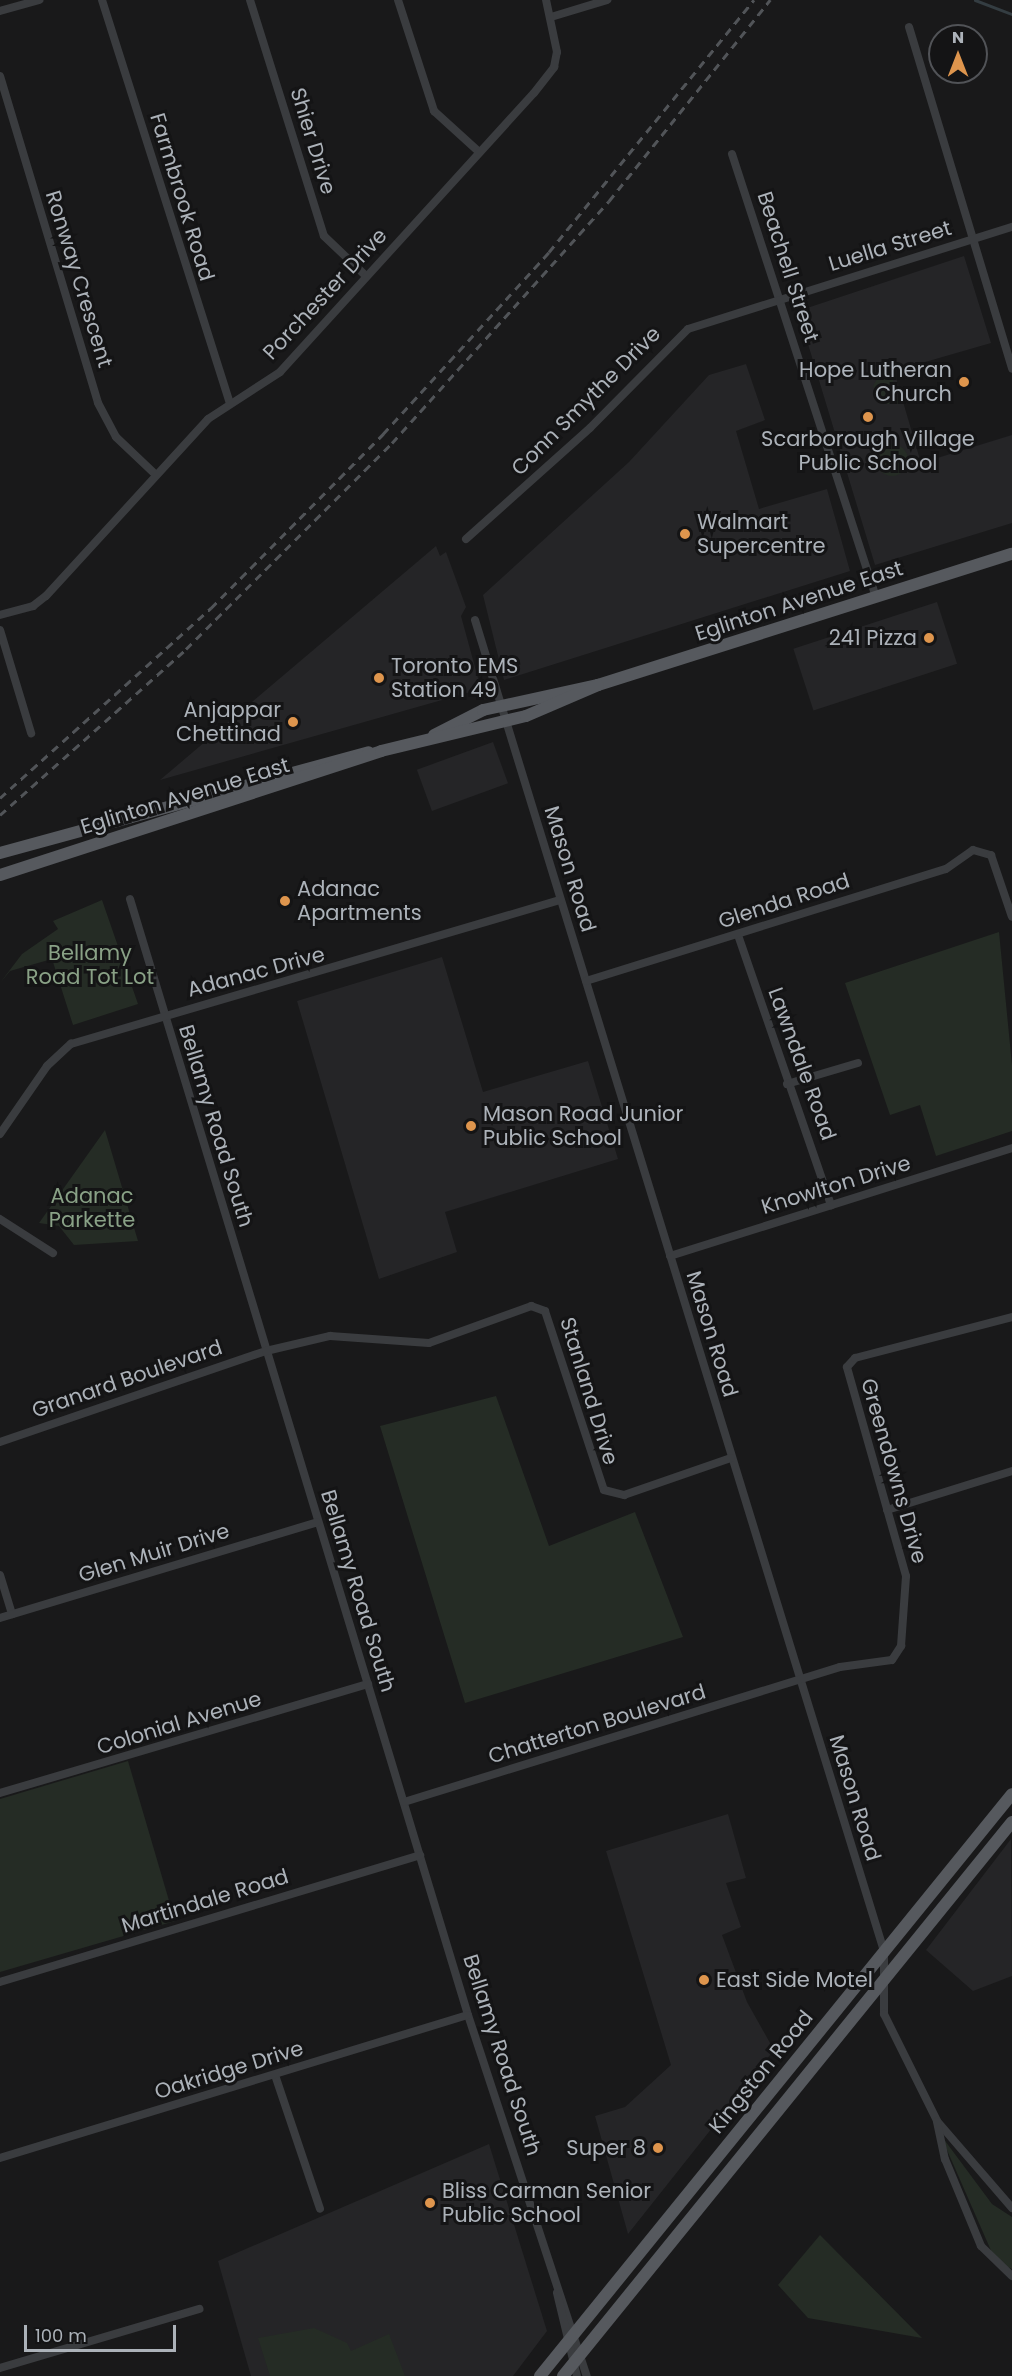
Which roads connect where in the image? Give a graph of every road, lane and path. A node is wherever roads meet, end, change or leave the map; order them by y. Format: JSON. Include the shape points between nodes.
{"nodes":[{"id":1,"x":39,"y":0,"type":"edge"},
{"id":2,"x":102,"y":0,"type":"edge"},
{"id":3,"x":250,"y":0,"type":"edge"},
{"id":4,"x":398,"y":0,"type":"edge"},
{"id":5,"x":546,"y":0,"type":"edge"},
{"id":6,"x":607,"y":0,"type":"edge"},
{"id":7,"x":0,"y":11,"type":"edge"},
{"id":8,"x":551,"y":17,"type":"junction"},
{"id":9,"x":909,"y":27,"type":"dead end"},
{"id":10,"x":0,"y":76,"type":"edge"},
{"id":11,"x":479,"y":152,"type":"junction"},
{"id":12,"x":732,"y":154,"type":"dead end"},
{"id":13,"x":1012,"y":227,"type":"edge"},
{"id":14,"x":973,"y":239,"type":"junction"},
{"id":15,"x":366,"y":276,"type":"junction"},
{"id":16,"x":779,"y":300,"type":"junction"},
{"id":17,"x":1012,"y":369,"type":"edge"},
{"id":18,"x":230,"y":403,"type":"junction"},
{"id":19,"x":156,"y":475,"type":"junction"},
{"id":20,"x":466,"y":539,"type":"dead end"},
{"id":21,"x":1012,"y":554,"type":"edge"},
{"id":22,"x":876,"y":597,"type":"junction"},
{"id":23,"x":0,"y":615,"type":"edge"},
{"id":24,"x":475,"y":620,"type":"dead end"},
{"id":25,"x":0,"y":630,"type":"edge"},
{"id":26,"x":598,"y":685,"type":"junction"},
{"id":27,"x":501,"y":705,"type":"junction"},
{"id":28,"x":506,"y":721,"type":"junction"},
{"id":29,"x":32,"y":734,"type":"dead end"},
{"id":30,"x":430,"y":737,"type":"junction"},
{"id":31,"x":381,"y":751,"type":"junction"},
{"id":32,"x":0,"y":853,"type":"edge"},
{"id":33,"x":0,"y":875,"type":"edge"},
{"id":34,"x":130,"y":899,"type":"dead end"},
{"id":35,"x":561,"y":900,"type":"junction"},
{"id":36,"x":1012,"y":917,"type":"edge"},
{"id":37,"x":738,"y":935,"type":"junction"},
{"id":38,"x":586,"y":981,"type":"junction"},
{"id":39,"x":163,"y":1013,"type":"junction"},
{"id":40,"x":858,"y":1063,"type":"dead end"},
{"id":41,"x":787,"y":1084,"type":"junction"},
{"id":42,"x":0,"y":1134,"type":"edge"},
{"id":43,"x":1012,"y":1148,"type":"edge"},
{"id":44,"x":831,"y":1205,"type":"junction"},
{"id":45,"x":0,"y":1219,"type":"edge"},
{"id":46,"x":53,"y":1253,"type":"dead end"},
{"id":47,"x":670,"y":1256,"type":"junction"},
{"id":48,"x":1012,"y":1317,"type":"edge"},
{"id":49,"x":266,"y":1351,"type":"junction"},
{"id":50,"x":0,"y":1442,"type":"edge"},
{"id":51,"x":731,"y":1458,"type":"junction"},
{"id":52,"x":1012,"y":1471,"type":"edge"},
{"id":53,"x":887,"y":1510,"type":"junction"},
{"id":54,"x":317,"y":1522,"type":"junction"},
{"id":55,"x":0,"y":1575,"type":"edge"},
{"id":56,"x":12,"y":1614,"type":"junction"},
{"id":57,"x":0,"y":1618,"type":"edge"},
{"id":58,"x":800,"y":1681,"type":"junction"},
{"id":59,"x":368,"y":1684,"type":"junction"},
{"id":60,"x":0,"y":1793,"type":"edge"},
{"id":61,"x":1012,"y":1794,"type":"edge"},
{"id":62,"x":404,"y":1802,"type":"junction"},
{"id":63,"x":1012,"y":1822,"type":"edge"},
{"id":64,"x":420,"y":1855,"type":"junction"},
{"id":65,"x":884,"y":1951,"type":"junction"},
{"id":66,"x":881,"y":1980,"type":"junction"},
{"id":67,"x":0,"y":1982,"type":"edge"},
{"id":68,"x":468,"y":2015,"type":"junction"},
{"id":69,"x":275,"y":2075,"type":"junction"},
{"id":70,"x":937,"y":2121,"type":"junction"},
{"id":71,"x":0,"y":2158,"type":"edge"},
{"id":72,"x":1012,"y":2208,"type":"edge"},
{"id":73,"x":320,"y":2210,"type":"dead end"},
{"id":74,"x":1012,"y":2276,"type":"edge"},
{"id":75,"x":199,"y":2309,"type":"dead end"},
{"id":76,"x":571,"y":2340,"type":"junction"},
{"id":77,"x":580,"y":2354,"type":"junction"},
{"id":78,"x":0,"y":2368,"type":"edge"},
{"id":79,"x":574,"y":2370,"type":"edge"},
{"id":80,"x":540,"y":2376,"type":"edge"},
{"id":81,"x":564,"y":2376,"type":"edge"},
{"id":82,"x":587,"y":2376,"type":"edge"}],
"edges":[{"from":1,"to":7,"type":"street"},
{"from":2,"to":18,"type":"street","name":"Farmbrook Road"},
{"from":3,"to":15,"type":"street","name":"Shier Drive","via":[[324,236]]},
{"from":4,"to":11,"type":"street","via":[[434,111]]},
{"from":5,"to":8,"type":"street","name":"Porchester Drive"},
{"from":6,"to":8,"type":"street"},
{"from":8,"to":11,"type":"street","name":"Porchester Drive","via":[[557,41],[554,67]]},
{"from":9,"to":14,"type":"street"},
{"from":10,"to":19,"type":"street","name":"Ronway Crescent","via":[[98,404],[116,437]]},
{"from":11,"to":15,"type":"street","name":"Porchester Drive"},
{"from":12,"to":16,"type":"street","name":"Beachell Street"},
{"from":13,"to":14,"type":"street","name":"Luella Street"},
{"from":14,"to":16,"type":"street","name":"Luella Street"},
{"from":14,"to":17,"type":"street"},
{"from":15,"to":18,"type":"street","name":"Porchester Drive","via":[[280,372]]},
{"from":16,"to":20,"type":"street","name":"Conn Smythe Drive","via":[[676,336],[590,429]]},
{"from":16,"to":22,"type":"street","name":"Beachell Street"},
{"from":18,"to":19,"type":"street","name":"Porchester Drive"},
{"from":19,"to":23,"type":"street","name":"Porchester Drive","via":[[46,596],[33,606]]},
{"from":21,"to":22,"type":"main road","name":"Eglinton Avenue East"},
{"from":22,"to":26,"type":"main road","name":"Eglinton Avenue East"},
{"from":24,"to":27,"type":"street"},
{"from":25,"to":29,"type":"street"},
{"from":26,"to":27,"type":"main road","name":"Eglinton Avenue East"},
{"from":26,"to":28,"type":"main road","name":"Eglinton Avenue East","via":[[565,703]]},
{"from":27,"to":28,"type":"street","name":"Mason Road"},
{"from":27,"to":30,"type":"main road","name":"Eglinton Avenue East"},
{"from":28,"to":30,"type":"main road","name":"Eglinton Avenue East"},
{"from":28,"to":35,"type":"street","name":"Mason Road"},
{"from":30,"to":31,"type":"main road","name":"Eglinton Avenue East"},
{"from":31,"to":32,"type":"main road","name":"Eglinton Avenue East","via":[[346,754]]},
{"from":31,"to":33,"type":"main road","name":"Eglinton Avenue East"},
{"from":34,"to":39,"type":"street","name":"Bellamy Road South"},
{"from":35,"to":38,"type":"street","name":"Mason Road"},
{"from":35,"to":39,"type":"street","name":"Adanac Drive","via":[[240,998]]},
{"from":36,"to":37,"type":"street","name":"Glenda Road","via":[[988,852],[973,850],[946,869]]},
{"from":37,"to":38,"type":"street","name":"Glenda Road"},
{"from":37,"to":41,"type":"street","name":"Lawndale Road"},
{"from":38,"to":47,"type":"street","name":"Mason Road"},
{"from":39,"to":42,"type":"street","name":"Adanac Drive","via":[[58,1053]]},
{"from":39,"to":49,"type":"street","name":"Bellamy Road South"},
{"from":40,"to":41,"type":"street"},
{"from":41,"to":44,"type":"street","name":"Lawndale Road"},
{"from":43,"to":44,"type":"street","name":"Knowlton Drive"},
{"from":44,"to":47,"type":"street","name":"Knowlton Drive"},
{"from":45,"to":46,"type":"street"},
{"from":47,"to":51,"type":"street","name":"Mason Road"},
{"from":48,"to":53,"type":"street","name":"Greendowns Drive","via":[[855,1358],[847,1367]]},
{"from":49,"to":50,"type":"street","name":"Granard Boulevard"},
{"from":49,"to":51,"type":"street","name":"Stanland Drive","via":[[330,1336],[429,1343],[539,1307],[550,1322],[604,1490],[624,1495]]},
{"from":49,"to":54,"type":"street","name":"Bellamy Road South"},
{"from":51,"to":58,"type":"street","name":"Mason Road"},
{"from":52,"to":53,"type":"street"},
{"from":53,"to":58,"type":"street","name":"Greendowns Drive","via":[[906,1576],[898,1651],[882,1665],[850,1665]]},
{"from":54,"to":56,"type":"street","name":"Glen Muir Drive"},
{"from":54,"to":59,"type":"street","name":"Bellamy Road South"},
{"from":55,"to":56,"type":"street"},
{"from":56,"to":57,"type":"street","name":"Glen Muir Drive"},
{"from":58,"to":62,"type":"street","name":"Chatterton Boulevard"},
{"from":58,"to":65,"type":"street","name":"Mason Road"},
{"from":59,"to":60,"type":"street","name":"Colonial Avenue"},
{"from":59,"to":62,"type":"street","name":"Bellamy Road South"},
{"from":61,"to":65,"type":"main road","name":"Kingston Road"},
{"from":62,"to":64,"type":"street","name":"Bellamy Road South"},
{"from":63,"to":66,"type":"main road","name":"Kingston Road"},
{"from":64,"to":67,"type":"street","name":"Martindale Road"},
{"from":64,"to":68,"type":"street","name":"Bellamy Road South"},
{"from":65,"to":66,"type":"street","name":"Mason Road"},
{"from":65,"to":76,"type":"main road","name":"Kingston Road"},
{"from":66,"to":70,"type":"street","name":"Mason Road","via":[[884,2014]]},
{"from":66,"to":77,"type":"main road","name":"Kingston Road"},
{"from":68,"to":69,"type":"street","name":"Oakridge Drive"},
{"from":68,"to":76,"type":"street","name":"Bellamy Road South"},
{"from":69,"to":71,"type":"street","name":"Oakridge Drive"},
{"from":69,"to":73,"type":"street"},
{"from":70,"to":72,"type":"street"},
{"from":70,"to":74,"type":"street","via":[[945,2159],[981,2246],[994,2265]]},
{"from":75,"to":78,"type":"street"},
{"from":76,"to":77,"type":"street","name":"Bellamy Road South"},
{"from":76,"to":79,"type":"street","name":"Bellamy Road South"},
{"from":76,"to":80,"type":"main road","name":"Kingston Road"},
{"from":77,"to":79,"type":"main road","name":"Kingston Road"},
{"from":77,"to":82,"type":"street","name":"Bellamy Road South"},
{"from":79,"to":81,"type":"main road","name":"Kingston Road"}]}
